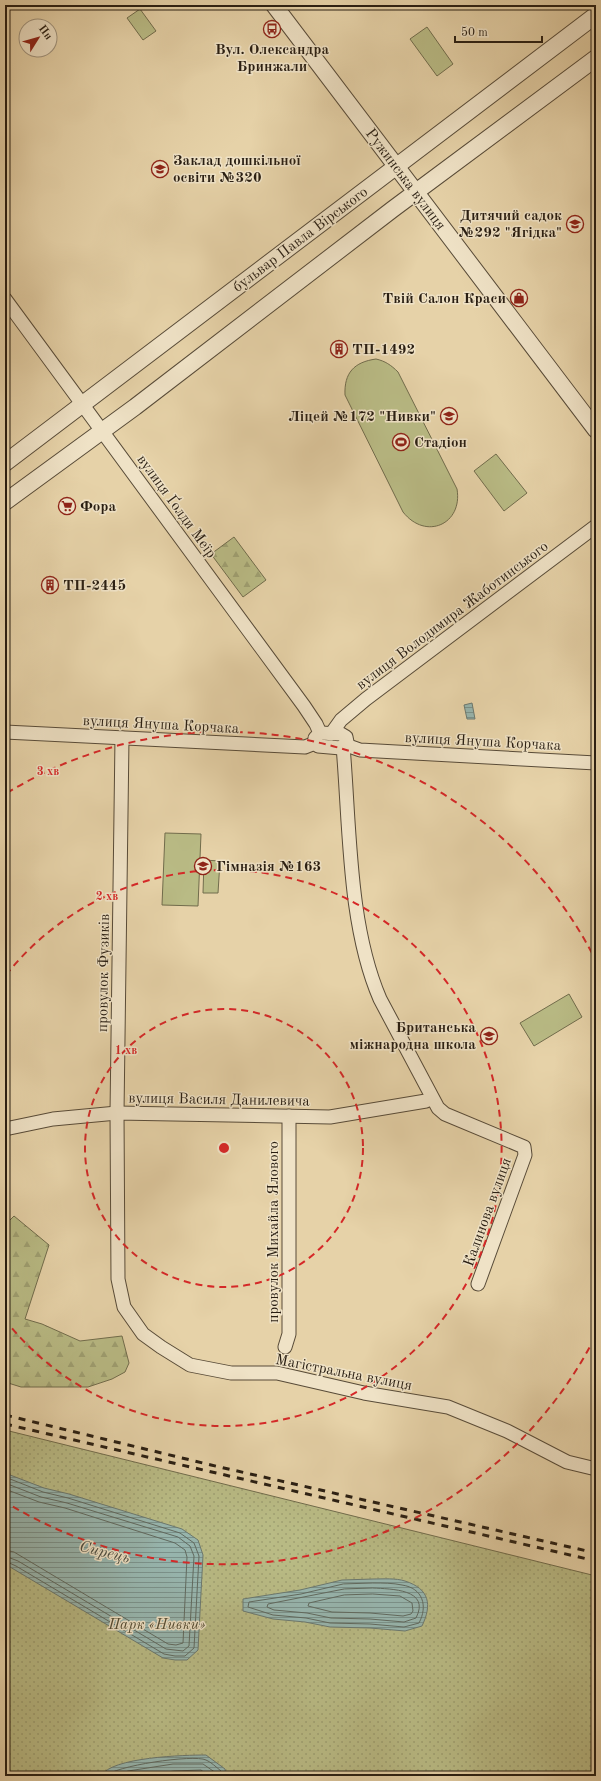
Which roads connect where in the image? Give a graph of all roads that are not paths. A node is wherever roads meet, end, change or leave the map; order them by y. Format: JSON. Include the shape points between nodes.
{"nodes":[{"id":1,"x":274,"y":5,"type":"edge"},
{"id":2,"x":596,"y":15,"type":"edge"},
{"id":3,"x":596,"y":58,"type":"edge"},
{"id":4,"x":397,"y":167,"type":"junction"},
{"id":5,"x":416,"y":192,"type":"junction"},
{"id":6,"x":5,"y":299,"type":"edge"},
{"id":7,"x":82,"y":404,"type":"junction"},
{"id":8,"x":102,"y":430,"type":"junction"},
{"id":9,"x":596,"y":430,"type":"edge"},
{"id":10,"x":5,"y":462,"type":"edge"},
{"id":11,"x":5,"y":502,"type":"edge"},
{"id":12,"x":596,"y":526,"type":"edge"},
{"id":13,"x":5,"y":732,"type":"edge"},
{"id":14,"x":322,"y":737,"type":"junction"},
{"id":15,"x":122,"y":738,"type":"junction"},
{"id":16,"x":344,"y":746,"type":"junction"},
{"id":17,"x":596,"y":763,"type":"edge"},
{"id":18,"x":432,"y":1098,"type":"junction"},
{"id":19,"x":117,"y":1113,"type":"junction"},
{"id":20,"x":289,"y":1116,"type":"junction"},
{"id":21,"x":5,"y":1129,"type":"edge"},
{"id":22,"x":478,"y":1284,"type":"dead end"},
{"id":23,"x":285,"y":1347,"type":"dead end"},
{"id":24,"x":596,"y":1469,"type":"edge"}],
"edges":[{"from":1,"to":4,"type":"street","name":"Ружинська вулиця"},
{"from":2,"to":4,"type":"street","name":"бульвар Павла Вірського"},
{"from":3,"to":5,"type":"street"},
{"from":4,"to":5,"type":"street","name":"Ружинська вулиця"},
{"from":4,"to":7,"type":"street","name":"бульвар Павла Вірського"},
{"from":5,"to":8,"type":"street"},
{"from":5,"to":9,"type":"street","name":"Ружинська вулиця"},
{"from":6,"to":7,"type":"street","name":"вулиця Ґолди Меїр"},
{"from":7,"to":8,"type":"street","name":"вулиця Ґолди Меїр"},
{"from":7,"to":10,"type":"street","name":"бульвар Павла Вірського"},
{"from":8,"to":11,"type":"street"},
{"from":8,"to":14,"type":"street","name":"вулиця Ґолди Меїр","via":[[304,706]]},
{"from":12,"to":14,"type":"street","name":"вулиця Володимира Жаботинського","via":[[366,699]]},
{"from":13,"to":15,"type":"street","name":"вулиця Януша Корчака"},
{"from":14,"to":15,"type":"street","name":"вулиця Януша Корчака","via":[[305,747]]},
{"from":14,"to":16,"type":"street","via":[[320,747]]},
{"from":14,"to":16,"type":"street","via":[[344,735],[347,739]]},
{"from":15,"to":19,"type":"street","name":"провулок Фузиків"},
{"from":16,"to":17,"type":"street","name":"вулиця Януша Корчака","via":[[360,750]]},
{"from":16,"to":18,"type":"street","via":[[353,886],[372,982]]},
{"from":18,"to":20,"type":"street","name":"вулиця Василя Данилевича","via":[[330,1117]]},
{"from":18,"to":22,"type":"street","name":"Калинова вулиця","via":[[445,1114],[524,1147],[525,1150]]},
{"from":19,"to":20,"type":"street","name":"вулиця Василя Данилевича"},
{"from":19,"to":21,"type":"street","name":"вулиця Василя Данилевича","via":[[53,1119]]},
{"from":19,"to":24,"type":"street","name":"Магістральна вулиця","via":[[118,1279],[124,1307],[143,1334],[190,1365],[231,1373],[277,1373],[371,1395],[448,1407],[507,1430],[567,1462]]},
{"from":20,"to":23,"type":"street","name":"провулок Михайла Ялового","via":[[289,1334]]}]}
